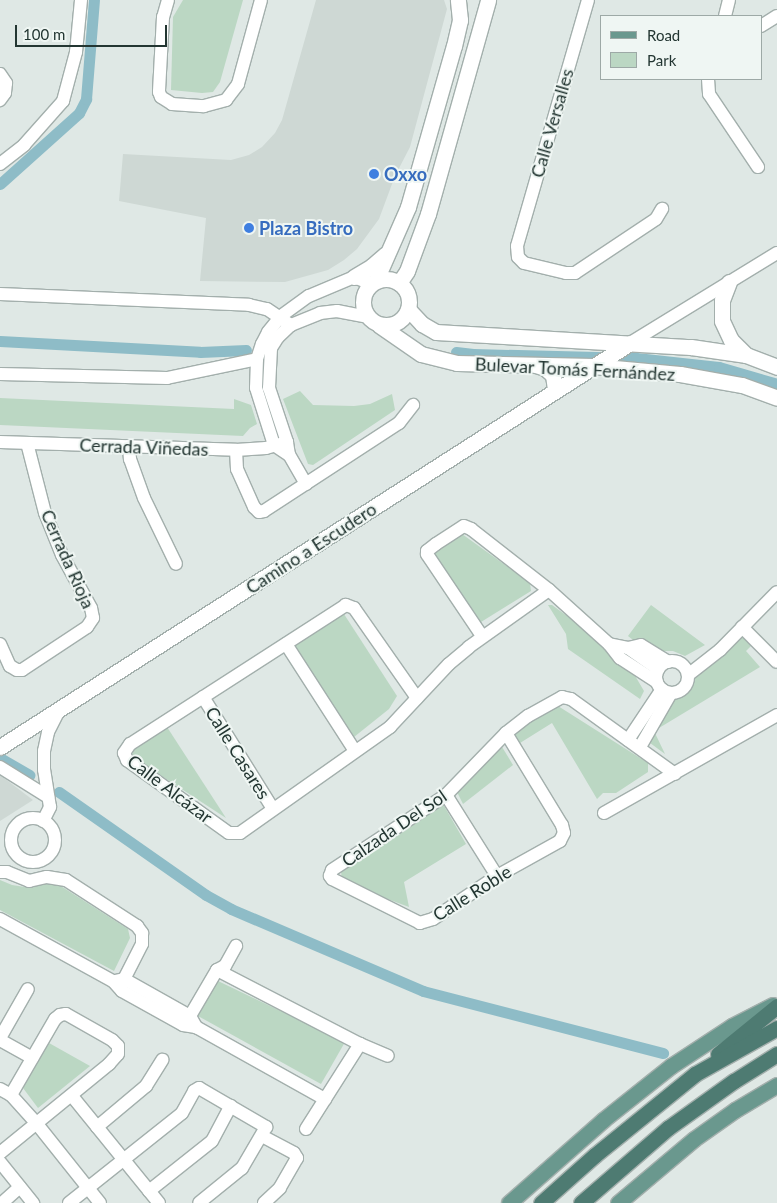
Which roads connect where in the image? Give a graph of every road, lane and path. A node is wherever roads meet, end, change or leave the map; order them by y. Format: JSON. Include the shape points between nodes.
{"nodes":[{"id":1,"x":81,"y":0,"type":"edge"},
{"id":2,"x":168,"y":0,"type":"edge"},
{"id":3,"x":261,"y":0,"type":"edge"},
{"id":4,"x":458,"y":0,"type":"edge"},
{"id":5,"x":488,"y":0,"type":"edge"},
{"id":6,"x":588,"y":0,"type":"edge"},
{"id":7,"x":729,"y":0,"type":"edge"},
{"id":8,"x":725,"y":15,"type":"edge"},
{"id":9,"x":777,"y":16,"type":"edge"},
{"id":10,"x":762,"y":25,"type":"edge"},
{"id":11,"x":0,"y":74,"type":"edge"},
{"id":12,"x":708,"y":80,"type":"edge"},
{"id":13,"x":0,"y":100,"type":"edge"},
{"id":14,"x":0,"y":164,"type":"edge"},
{"id":15,"x":758,"y":168,"type":"dead end"},
{"id":16,"x":662,"y":209,"type":"dead end"},
{"id":17,"x":392,"y":248,"type":"junction"},
{"id":18,"x":777,"y":252,"type":"edge"},
{"id":19,"x":354,"y":277,"type":"junction"},
{"id":20,"x":374,"y":282,"type":"junction"},
{"id":21,"x":729,"y":282,"type":"junction"},
{"id":22,"x":399,"y":283,"type":"junction"},
{"id":23,"x":0,"y":294,"type":"edge"},
{"id":24,"x":408,"y":309,"type":"junction"},
{"id":25,"x":286,"y":321,"type":"junction"},
{"id":26,"x":373,"y":321,"type":"junction"},
{"id":27,"x":626,"y":346,"type":"junction"},
{"id":28,"x":746,"y":355,"type":"junction"},
{"id":29,"x":258,"y":359,"type":"junction"},
{"id":30,"x":598,"y":363,"type":"junction"},
{"id":31,"x":535,"y":365,"type":"junction"},
{"id":32,"x":777,"y":367,"type":"edge"},
{"id":33,"x":0,"y":374,"type":"edge"},
{"id":34,"x":263,"y":388,"type":"junction"},
{"id":35,"x":555,"y":390,"type":"junction"},
{"id":36,"x":777,"y":398,"type":"edge"},
{"id":37,"x":413,"y":405,"type":"dead end"},
{"id":38,"x":0,"y":442,"type":"edge"},
{"id":39,"x":28,"y":443,"type":"junction"},
{"id":40,"x":281,"y":444,"type":"junction"},
{"id":41,"x":129,"y":446,"type":"junction"},
{"id":42,"x":236,"y":450,"type":"junction"},
{"id":43,"x":306,"y":484,"type":"junction"},
{"id":44,"x":176,"y":564,"type":"dead end"},
{"id":45,"x":549,"y":590,"type":"junction"},
{"id":46,"x":777,"y":592,"type":"edge"},
{"id":47,"x":742,"y":627,"type":"junction"},
{"id":48,"x":482,"y":636,"type":"junction"},
{"id":49,"x":0,"y":644,"type":"edge"},
{"id":50,"x":286,"y":644,"type":"junction"},
{"id":51,"x":609,"y":644,"type":"junction"},
{"id":52,"x":777,"y":662,"type":"edge"},
{"id":53,"x":688,"y":675,"type":"junction"},
{"id":54,"x":663,"y":679,"type":"junction"},
{"id":55,"x":203,"y":697,"type":"junction"},
{"id":56,"x":417,"y":698,"type":"junction"},
{"id":57,"x":58,"y":712,"type":"junction"},
{"id":58,"x":777,"y":715,"type":"edge"},
{"id":59,"x":506,"y":733,"type":"junction"},
{"id":60,"x":628,"y":740,"type":"junction"},
{"id":61,"x":640,"y":747,"type":"junction"},
{"id":62,"x":0,"y":748,"type":"edge"},
{"id":63,"x":355,"y":750,"type":"junction"},
{"id":64,"x":0,"y":767,"type":"edge"},
{"id":65,"x":675,"y":774,"type":"junction"},
{"id":66,"x":446,"y":795,"type":"junction"},
{"id":67,"x":48,"y":797,"type":"junction"},
{"id":68,"x":273,"y":809,"type":"junction"},
{"id":69,"x":604,"y":813,"type":"dead end"},
{"id":70,"x":43,"y":821,"type":"junction"},
{"id":71,"x":23,"y":860,"type":"junction"},
{"id":72,"x":38,"y":861,"type":"junction"},
{"id":73,"x":0,"y":872,"type":"edge"},
{"id":74,"x":15,"y":875,"type":"junction"},
{"id":75,"x":330,"y":876,"type":"joint"},
{"id":76,"x":497,"y":876,"type":"junction"},
{"id":77,"x":43,"y":877,"type":"junction"},
{"id":78,"x":0,"y":919,"type":"edge"},
{"id":79,"x":236,"y":946,"type":"dead end"},
{"id":80,"x":217,"y":970,"type":"junction"},
{"id":81,"x":118,"y":980,"type":"junction"},
{"id":82,"x":28,"y":989,"type":"dead end"},
{"id":83,"x":777,"y":1005,"type":"edge"},
{"id":84,"x":193,"y":1022,"type":"junction"},
{"id":85,"x":777,"y":1028,"type":"edge"},
{"id":86,"x":0,"y":1039,"type":"edge"},
{"id":87,"x":360,"y":1044,"type":"junction"},
{"id":88,"x":777,"y":1054,"type":"edge"},
{"id":89,"x":388,"y":1056,"type":"dead end"},
{"id":90,"x":32,"y":1058,"type":"junction"},
{"id":91,"x":162,"y":1060,"type":"dead end"},
{"id":92,"x":695,"y":1074,"type":"junction"},
{"id":93,"x":777,"y":1085,"type":"edge"},
{"id":94,"x":5,"y":1092,"type":"edge"},
{"id":95,"x":72,"y":1096,"type":"junction"},
{"id":96,"x":325,"y":1099,"type":"junction"},
{"id":97,"x":231,"y":1106,"type":"junction"},
{"id":98,"x":37,"y":1124,"type":"junction"},
{"id":99,"x":97,"y":1126,"type":"junction"},
{"id":100,"x":306,"y":1129,"type":"dead end"},
{"id":101,"x":262,"y":1136,"type":"junction"},
{"id":102,"x":2,"y":1150,"type":"edge"},
{"id":103,"x":124,"y":1159,"type":"junction"},
{"id":104,"x":0,"y":1162,"type":"edge"},
{"id":105,"x":20,"y":1187,"type":"junction"},
{"id":106,"x":87,"y":1188,"type":"junction"},
{"id":107,"x":149,"y":1191,"type":"junction"},
{"id":108,"x":2,"y":1203,"type":"edge"},
{"id":109,"x":33,"y":1203,"type":"edge"},
{"id":110,"x":68,"y":1203,"type":"edge"},
{"id":111,"x":100,"y":1203,"type":"edge"},
{"id":112,"x":159,"y":1203,"type":"edge"},
{"id":113,"x":200,"y":1203,"type":"edge"},
{"id":114,"x":264,"y":1203,"type":"edge"},
{"id":115,"x":509,"y":1203,"type":"edge"},
{"id":116,"x":541,"y":1203,"type":"edge"},
{"id":117,"x":581,"y":1203,"type":"edge"},
{"id":118,"x":618,"y":1203,"type":"edge"}],
"edges":[{"from":1,"to":14,"type":"street","via":[[76,52],[63,101],[24,145]]},
{"from":2,"to":3,"type":"street","via":[[162,26],[158,87],[161,97],[172,104],[204,106],[230,97],[238,84]]},
{"from":4,"to":17,"type":"main road","via":[[460,20],[454,46],[408,207]]},
{"from":5,"to":22,"type":"main road","via":[[428,214],[407,272]]},
{"from":6,"to":16,"type":"street","name":"Calle Versalles","via":[[517,246],[518,257],[524,262],[571,274],[656,219]]},
{"from":7,"to":8,"type":"street"},
{"from":9,"to":10,"type":"street"},
{"from":11,"to":13,"type":"street","via":[[6,83]]},
{"from":12,"to":15,"type":"street","via":[[710,94]]},
{"from":17,"to":19,"type":"main road"},
{"from":17,"to":20,"type":"main road"},
{"from":18,"to":21,"type":"street","name":"Camino a Escudero"},
{"from":19,"to":20,"type":"street"},
{"from":19,"to":25,"type":"street","via":[[309,296]]},
{"from":20,"to":22,"type":"main road","via":[[384,279]]},
{"from":20,"to":26,"type":"main road","via":[[363,296],[364,310]]},
{"from":21,"to":27,"type":"street","name":"Camino a Escudero"},
{"from":21,"to":28,"type":"main road","via":[[722,300],[722,321],[731,340]]},
{"from":22,"to":24,"type":"main road","via":[[408,294]]},
{"from":23,"to":25,"type":"street","via":[[249,305],[267,309]]},
{"from":24,"to":26,"type":"main road","via":[[405,316],[394,324]]},
{"from":24,"to":27,"type":"main road","name":"Bulevar Tomás Fernández","via":[[422,324],[436,332]]},
{"from":25,"to":26,"type":"street","via":[[336,311]]},
{"from":25,"to":29,"type":"street","via":[[268,332]]},
{"from":25,"to":34,"type":"street","via":[[271,348]]},
{"from":26,"to":31,"type":"main road","name":"Bulevar Tomás Fernández","via":[[421,354],[434,358],[457,363]]},
{"from":27,"to":28,"type":"main road","name":"Bulevar Tomás Fernández","via":[[691,347]]},
{"from":27,"to":30,"type":"main road","name":"Camino a Escudero"},
{"from":28,"to":32,"type":"main road","name":"Bulevar Tomás Fernández"},
{"from":29,"to":33,"type":"street","via":[[167,378]]},
{"from":29,"to":34,"type":"street"},
{"from":30,"to":31,"type":"main road","name":"Bulevar Tomás Fernández"},
{"from":30,"to":35,"type":"main road","name":"Camino a Escudero"},
{"from":30,"to":36,"type":"main road","name":"Bulevar Tomás Fernández","via":[[742,385]]},
{"from":31,"to":35,"type":"main road","via":[[553,375]]},
{"from":34,"to":40,"type":"street"},
{"from":35,"to":57,"type":"main road","name":"Camino a Escudero"},
{"from":37,"to":43,"type":"street","via":[[399,423]]},
{"from":38,"to":39,"type":"street","name":"Cerrada Viñedas"},
{"from":39,"to":41,"type":"street","name":"Cerrada Viñedas"},
{"from":39,"to":49,"type":"street","name":"Cerrada Rioja","via":[[45,513],[94,618],[87,627],[27,668],[17,670],[10,666]]},
{"from":40,"to":42,"type":"street","name":"Cerrada Viñedas"},
{"from":40,"to":43,"type":"street"},
{"from":41,"to":42,"type":"street","name":"Cerrada Viñedas"},
{"from":41,"to":44,"type":"street","via":[[130,459],[144,498]]},
{"from":42,"to":43,"type":"street","via":[[237,468],[254,507],[260,512]]},
{"from":45,"to":48,"type":"street","name":"Calle Alcázar"},
{"from":45,"to":48,"type":"street","via":[[468,527],[464,526],[436,544],[427,551],[428,558]]},
{"from":45,"to":51,"type":"street"},
{"from":46,"to":47,"type":"street"},
{"from":47,"to":52,"type":"street"},
{"from":47,"to":53,"type":"street","via":[[716,654]]},
{"from":48,"to":56,"type":"street","name":"Calle Alcázar","via":[[449,664]]},
{"from":50,"to":55,"type":"street","name":"Calle Alcázar"},
{"from":50,"to":56,"type":"street","name":"Calle Alcázar","via":[[331,613],[350,606]]},
{"from":50,"to":63,"type":"street"},
{"from":51,"to":54,"type":"street","via":[[620,658]]},
{"from":51,"to":54,"type":"street","via":[[628,648],[641,645]]},
{"from":53,"to":54,"type":"street","via":[[682,666]]},
{"from":53,"to":54,"type":"street","via":[[685,685],[677,692]]},
{"from":54,"to":60,"type":"street"},
{"from":54,"to":61,"type":"street"},
{"from":55,"to":68,"type":"street","name":"Calle Casares"},
{"from":55,"to":68,"type":"street","name":"Calle Alcázar","via":[[130,744],[124,753],[126,760],[229,833],[244,831]]},
{"from":56,"to":63,"type":"street","name":"Calle Alcázar","via":[[390,727]]},
{"from":57,"to":62,"type":"main road","name":"Camino a Escudero"},
{"from":57,"to":67,"type":"street","via":[[48,732],[44,751]]},
{"from":58,"to":65,"type":"street"},
{"from":59,"to":60,"type":"street","name":"Calzada Del Sol","via":[[528,716],[564,697]]},
{"from":59,"to":66,"type":"street","name":"Calzada Del Sol"},
{"from":59,"to":76,"type":"street","name":"Calle Roble","via":[[564,833],[560,841]]},
{"from":60,"to":61,"type":"street","name":"Calzada Del Sol"},
{"from":61,"to":65,"type":"street","name":"Calzada Del Sol"},
{"from":63,"to":68,"type":"street","name":"Calle Alcázar"},
{"from":64,"to":67,"type":"street"},
{"from":65,"to":69,"type":"street"},
{"from":66,"to":75,"type":"street","name":"Calzada Del Sol","via":[[332,870]]},
{"from":66,"to":76,"type":"street"},
{"from":67,"to":70,"type":"street","via":[[50,807]]},
{"from":70,"to":71,"type":"street","via":[[28,819],[21,822],[12,834],[13,849]]},
{"from":70,"to":72,"type":"street","via":[[49,825],[54,839],[50,853]]},
{"from":71,"to":72,"type":"street"},
{"from":71,"to":74,"type":"street"},
{"from":72,"to":77,"type":"street"},
{"from":73,"to":74,"type":"street"},
{"from":74,"to":77,"type":"street","via":[[29,881]]},
{"from":75,"to":76,"type":"street","name":"Calle Roble","via":[[334,881],[420,923],[433,918]]},
{"from":77,"to":81,"type":"street","via":[[66,880],[142,932],[142,944]]},
{"from":78,"to":81,"type":"street"},
{"from":79,"to":80,"type":"street","via":[[225,966]]},
{"from":80,"to":84,"type":"street"},
{"from":80,"to":87,"type":"street"},
{"from":81,"to":84,"type":"street"},
{"from":82,"to":86,"type":"street"},
{"from":83,"to":92,"type":"highway"},
{"from":83,"to":115,"type":"main road","via":[[732,1026],[672,1066],[603,1120]]},
{"from":84,"to":96,"type":"street"},
{"from":85,"to":92,"type":"highway"},
{"from":86,"to":90,"type":"street"},
{"from":87,"to":89,"type":"street"},
{"from":87,"to":96,"type":"street"},
{"from":88,"to":117,"type":"highway","via":[[668,1128]]},
{"from":90,"to":94,"type":"street"},
{"from":90,"to":95,"type":"street","via":[[55,1020],[63,1014],[116,1043],[118,1054]]},
{"from":91,"to":99,"type":"street","via":[[146,1086]]},
{"from":92,"to":116,"type":"highway"},
{"from":93,"to":118,"type":"main road","via":[[694,1139]]},
{"from":94,"to":98,"type":"street"},
{"from":95,"to":98,"type":"street"},
{"from":95,"to":99,"type":"street"},
{"from":96,"to":100,"type":"street"},
{"from":97,"to":101,"type":"street","via":[[266,1127]]},
{"from":97,"to":103,"type":"street","via":[[196,1089],[182,1113]]},
{"from":97,"to":107,"type":"street","via":[[212,1140]]},
{"from":98,"to":102,"type":"street"},
{"from":98,"to":106,"type":"street"},
{"from":99,"to":103,"type":"street"},
{"from":101,"to":113,"type":"street","via":[[242,1168]]},
{"from":101,"to":114,"type":"street","via":[[297,1158],[280,1188]]},
{"from":103,"to":106,"type":"street"},
{"from":103,"to":107,"type":"street"},
{"from":104,"to":105,"type":"street"},
{"from":105,"to":108,"type":"street"},
{"from":105,"to":109,"type":"street"},
{"from":106,"to":110,"type":"street"},
{"from":106,"to":111,"type":"street"},
{"from":107,"to":112,"type":"street"}]}
